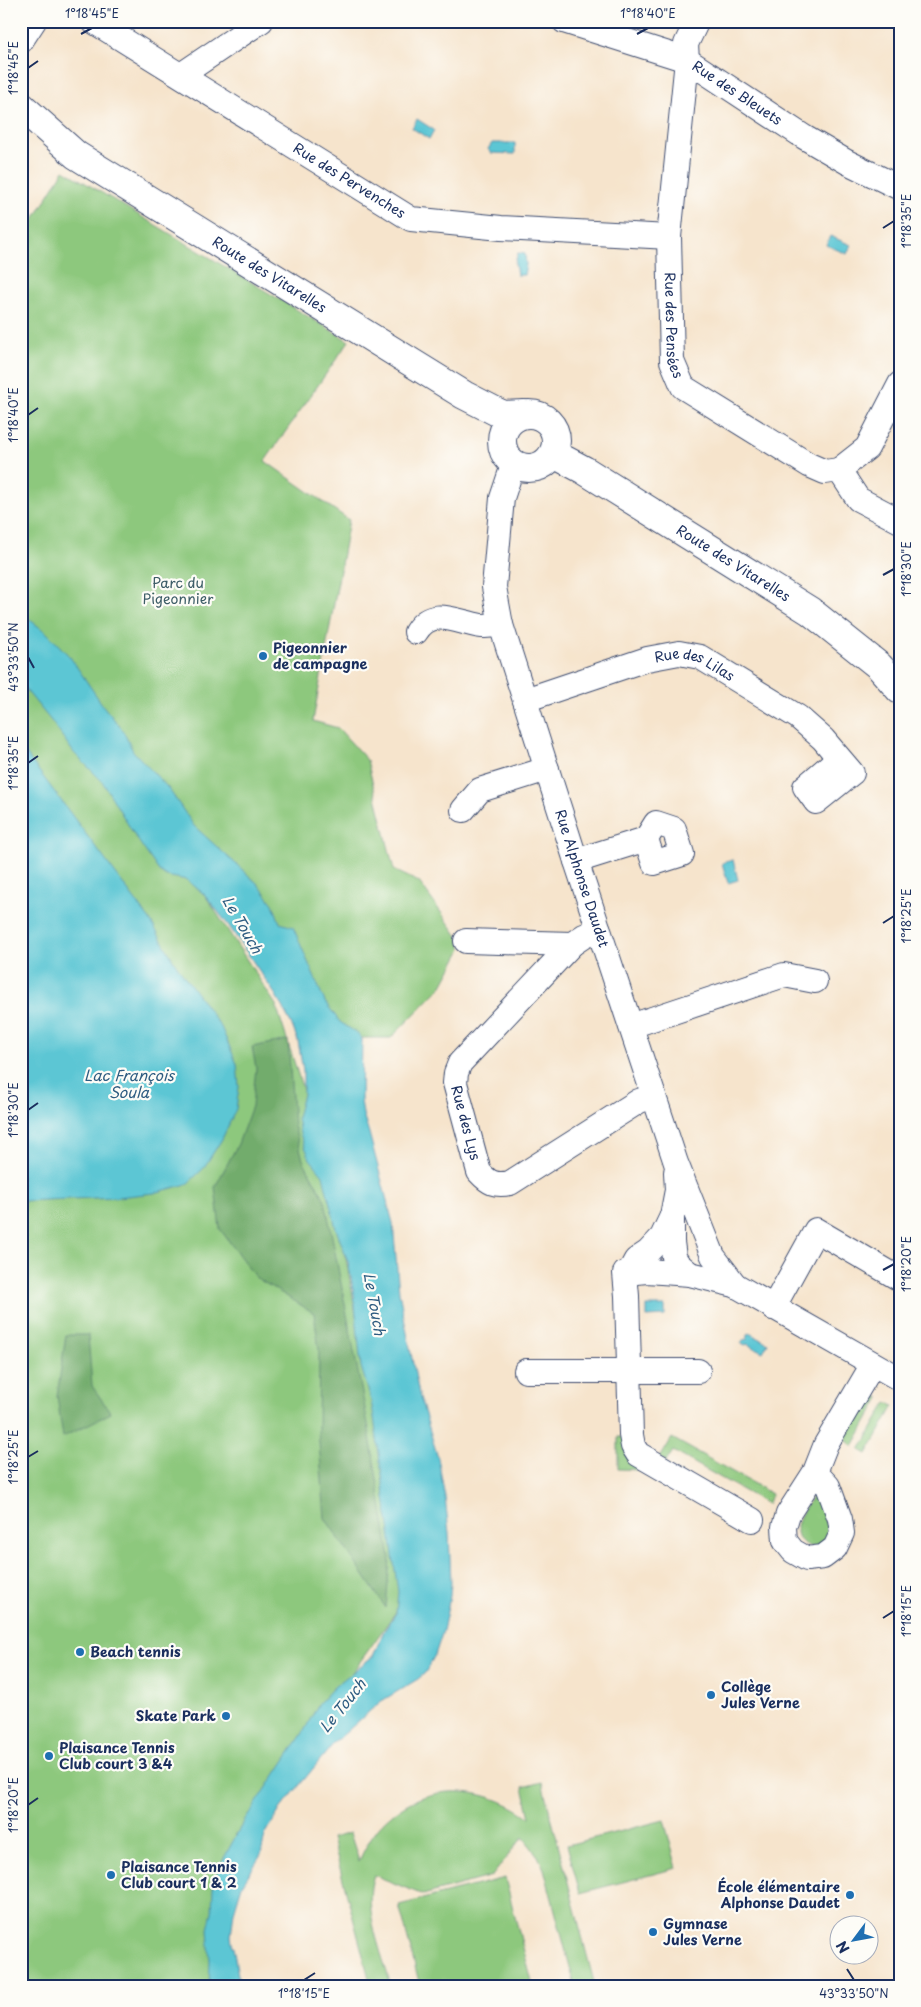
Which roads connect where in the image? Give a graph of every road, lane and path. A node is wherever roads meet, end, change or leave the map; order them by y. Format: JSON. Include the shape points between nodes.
{"nodes":[{"id":1,"x":34,"y":21,"type":"edge"},
{"id":2,"x":93,"y":21,"type":"edge"},
{"id":3,"x":261,"y":21,"type":"edge"},
{"id":4,"x":564,"y":21,"type":"edge"},
{"id":5,"x":697,"y":21,"type":"edge"},
{"id":6,"x":21,"y":41,"type":"edge"},
{"id":7,"x":687,"y":60,"type":"junction"},
{"id":8,"x":181,"y":76,"type":"junction"},
{"id":9,"x":21,"y":106,"type":"edge"},
{"id":10,"x":21,"y":133,"type":"edge"},
{"id":11,"x":76,"y":155,"type":"junction"},
{"id":12,"x":900,"y":188,"type":"edge"},
{"id":13,"x":669,"y":237,"type":"junction"},
{"id":14,"x":900,"y":384,"type":"edge"},
{"id":15,"x":464,"y":395,"type":"junction"},
{"id":16,"x":524,"y":414,"type":"junction"},
{"id":17,"x":502,"y":436,"type":"junction"},
{"id":18,"x":554,"y":454,"type":"junction"},
{"id":19,"x":518,"y":467,"type":"junction"},
{"id":20,"x":838,"y":470,"type":"junction"},
{"id":21,"x":900,"y":521,"type":"edge"},
{"id":22,"x":501,"y":625,"type":"junction"},
{"id":23,"x":416,"y":632,"type":"dead end"},
{"id":24,"x":895,"y":679,"type":"edge"},
{"id":25,"x":525,"y":700,"type":"junction"},
{"id":26,"x":839,"y":758,"type":"dead end"},
{"id":27,"x":547,"y":769,"type":"junction"},
{"id":28,"x":463,"y":810,"type":"dead end"},
{"id":29,"x":646,"y":839,"type":"dead end"},
{"id":30,"x":576,"y":861,"type":"junction"},
{"id":31,"x":599,"y":930,"type":"junction"},
{"id":32,"x":466,"y":941,"type":"dead end"},
{"id":33,"x":572,"y":944,"type":"junction"},
{"id":34,"x":814,"y":981,"type":"dead end"},
{"id":35,"x":631,"y":1026,"type":"junction"},
{"id":36,"x":654,"y":1096,"type":"junction"},
{"id":37,"x":676,"y":1163,"type":"junction"},
{"id":38,"x":672,"y":1216,"type":"junction"},
{"id":39,"x":702,"y":1232,"type":"junction"},
{"id":40,"x":678,"y":1270,"type":"junction"},
{"id":41,"x":627,"y":1272,"type":"junction"},
{"id":42,"x":900,"y":1279,"type":"edge"},
{"id":43,"x":735,"y":1285,"type":"junction"},
{"id":44,"x":773,"y":1308,"type":"junction"},
{"id":45,"x":873,"y":1364,"type":"junction"},
{"id":46,"x":698,"y":1371,"type":"dead end"},
{"id":47,"x":526,"y":1372,"type":"dead end"},
{"id":48,"x":629,"y":1372,"type":"junction"},
{"id":49,"x":899,"y":1376,"type":"edge"},
{"id":50,"x":815,"y":1472,"type":"dead end"},
{"id":51,"x":752,"y":1520,"type":"dead end"}],
"edges":[{"from":1,"to":6,"type":"street"},
{"from":2,"to":8,"type":"street","name":"Rue des Pervenches"},
{"from":3,"to":8,"type":"street"},
{"from":4,"to":7,"type":"street","name":"Rue des Bleuets"},
{"from":5,"to":7,"type":"street","name":"Rue des Pensées","via":[[686,44]]},
{"from":7,"to":12,"type":"street","name":"Rue des Bleuets","via":[[804,137]]},
{"from":7,"to":13,"type":"street","name":"Rue des Pensées"},
{"from":8,"to":13,"type":"street","name":"Rue des Pervenches","via":[[411,219],[501,228]]},
{"from":9,"to":11,"type":"main road","name":"Route des Vitarelles"},
{"from":10,"to":11,"type":"main road","name":"Route des Vitarelles"},
{"from":11,"to":15,"type":"main road","name":"Route des Vitarelles"},
{"from":13,"to":20,"type":"street","name":"Rue des Pensées","via":[[672,361],[683,387],[809,465],[826,472]]},
{"from":14,"to":20,"type":"street","via":[[867,448]]},
{"from":15,"to":16,"type":"main road","name":"Route des Vitarelles","via":[[503,415]]},
{"from":15,"to":17,"type":"main road","name":"Route des Vitarelles"},
{"from":16,"to":17,"type":"main road","via":[[514,418]]},
{"from":16,"to":18,"type":"main road","via":[[544,418],[551,425],[556,434]]},
{"from":17,"to":19,"type":"main road","via":[[502,448]]},
{"from":18,"to":19,"type":"main road","via":[[538,468]]},
{"from":18,"to":24,"type":"main road","name":"Route des Vitarelles","via":[[780,591]]},
{"from":19,"to":22,"type":"street","name":"Rue Alphonse Daudet","via":[[510,474],[502,498],[494,587]]},
{"from":20,"to":21,"type":"street","via":[[858,499]]},
{"from":22,"to":23,"type":"street","via":[[483,626],[444,617],[431,618],[421,623]]},
{"from":22,"to":25,"type":"street","name":"Rue Alphonse Daudet"},
{"from":25,"to":26,"type":"street","name":"Rue des Lilas","via":[[648,659],[680,653],[700,657],[798,716]]},
{"from":25,"to":27,"type":"street","name":"Rue Alphonse Daudet"},
{"from":27,"to":28,"type":"street","via":[[480,790]]},
{"from":27,"to":30,"type":"street","name":"Rue Alphonse Daudet"},
{"from":29,"to":30,"type":"street"},
{"from":30,"to":31,"type":"street","name":"Rue Alphonse Daudet"},
{"from":31,"to":33,"type":"street","name":"Rue des Lys"},
{"from":31,"to":35,"type":"street","name":"Rue Alphonse Daudet"},
{"from":32,"to":33,"type":"street"},
{"from":33,"to":36,"type":"street","name":"Rue des Lys","via":[[460,1063],[455,1082],[479,1172],[488,1182],[510,1183],[639,1101]]},
{"from":34,"to":35,"type":"street","via":[[784,975]]},
{"from":35,"to":36,"type":"street","name":"Rue Alphonse Daudet"},
{"from":36,"to":37,"type":"street","name":"Rue Alphonse Daudet"},
{"from":37,"to":38,"type":"street","via":[[677,1190]]},
{"from":37,"to":39,"type":"street","name":"Rue Alphonse Daudet"},
{"from":38,"to":40,"type":"street","via":[[672,1242]]},
{"from":38,"to":41,"type":"street","via":[[662,1236]]},
{"from":39,"to":40,"type":"street"},
{"from":39,"to":43,"type":"street","name":"Rue Alphonse Daudet","via":[[713,1256]]},
{"from":40,"to":41,"type":"street"},
{"from":40,"to":43,"type":"street"},
{"from":41,"to":48,"type":"street"},
{"from":42,"to":44,"type":"street","via":[[816,1230]]},
{"from":43,"to":44,"type":"street"},
{"from":44,"to":45,"type":"street"},
{"from":45,"to":49,"type":"street"},
{"from":45,"to":50,"type":"street","via":[[826,1444]]},
{"from":46,"to":48,"type":"street"},
{"from":47,"to":48,"type":"street"},
{"from":48,"to":51,"type":"street","via":[[632,1446],[638,1454]]}]}
